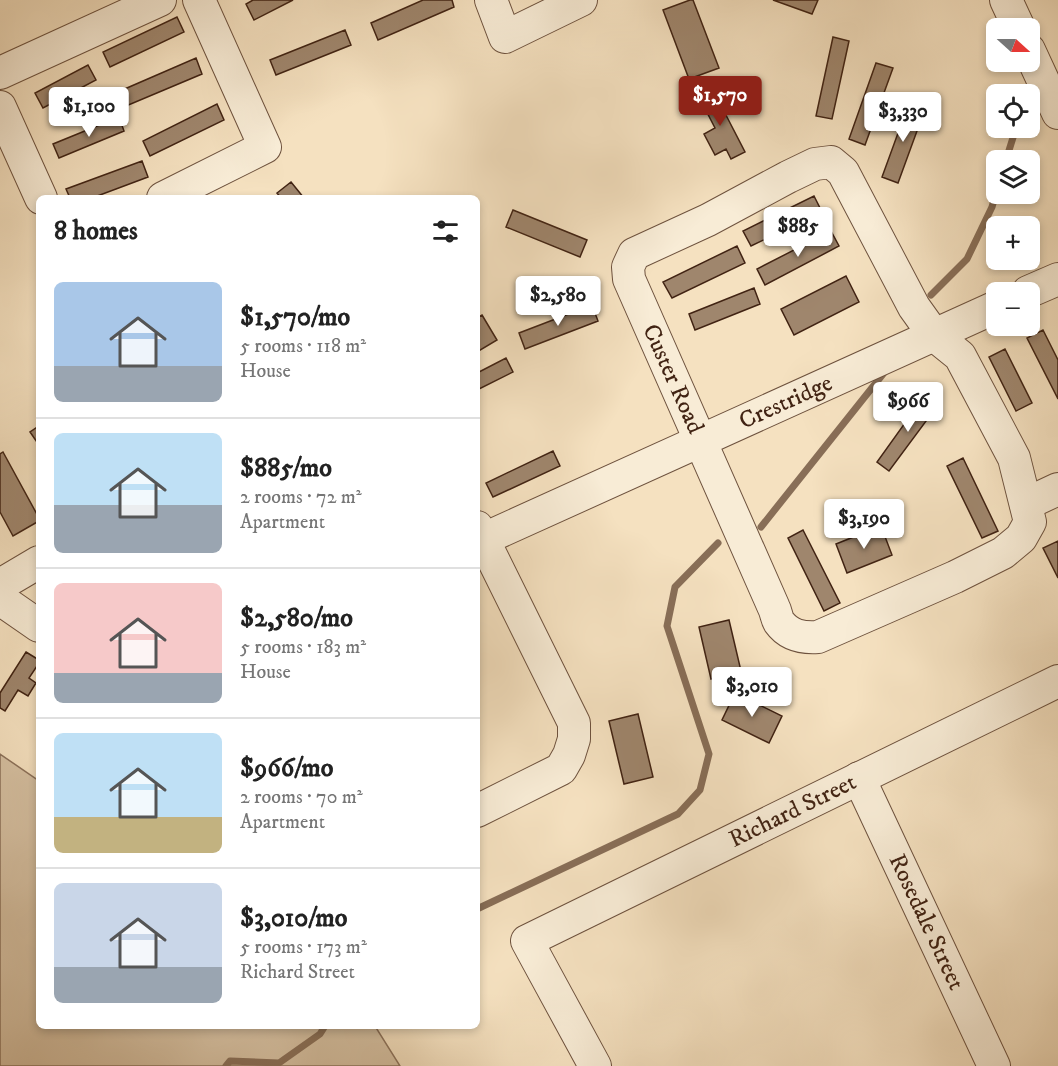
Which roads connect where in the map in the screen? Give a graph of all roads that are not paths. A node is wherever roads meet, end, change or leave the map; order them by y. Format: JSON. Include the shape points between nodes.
{"nodes":[{"id":1,"x":160,"y":0,"type":"edge"},
{"id":2,"x":199,"y":0,"type":"edge"},
{"id":3,"x":491,"y":0,"type":"edge"},
{"id":4,"x":581,"y":0,"type":"edge"},
{"id":5,"x":1006,"y":0,"type":"edge"},
{"id":6,"x":1014,"y":18,"type":"edge"},
{"id":7,"x":1039,"y":72,"type":"edge"},
{"id":8,"x":0,"y":73,"type":"edge"},
{"id":9,"x":0,"y":107,"type":"edge"},
{"id":10,"x":1058,"y":113,"type":"edge"},
{"id":11,"x":40,"y":195,"type":"edge"},
{"id":12,"x":169,"y":195,"type":"edge"},
{"id":13,"x":1058,"y":279,"type":"edge"},
{"id":14,"x":1040,"y":287,"type":"edge"},
{"id":15,"x":986,"y":312,"type":"edge"},
{"id":16,"x":934,"y":335,"type":"junction"},
{"id":17,"x":700,"y":441,"type":"junction"},
{"id":18,"x":1058,"y":489,"type":"edge"},
{"id":19,"x":1026,"y":504,"type":"junction"},
{"id":20,"x":480,"y":536,"type":"edge"},
{"id":21,"x":480,"y":538,"type":"edge"},
{"id":22,"x":36,"y":564,"type":"edge"},
{"id":23,"x":0,"y":585,"type":"edge"},
{"id":24,"x":0,"y":599,"type":"edge"},
{"id":25,"x":36,"y":624,"type":"edge"},
{"id":26,"x":1058,"y":681,"type":"edge"},
{"id":27,"x":859,"y":778,"type":"junction"},
{"id":28,"x":480,"y":810,"type":"edge"},
{"id":29,"x":595,"y":1066,"type":"edge"},
{"id":30,"x":994,"y":1066,"type":"edge"}],
"edges":[{"from":1,"to":8,"type":"street"},
{"from":2,"to":12,"type":"street","via":[[266,147]]},
{"from":3,"to":4,"type":"street","via":[[505,37]]},
{"from":5,"to":6,"type":"street"},
{"from":7,"to":10,"type":"street"},
{"from":9,"to":11,"type":"street"},
{"from":13,"to":14,"type":"street"},
{"from":15,"to":16,"type":"street","name":"Crestridge"},
{"from":16,"to":17,"type":"street","name":"Crestridge"},
{"from":16,"to":17,"type":"street","name":"Custer Road","via":[[914,307],[843,172],[831,162],[815,164],[634,254],[628,267],[629,279]]},
{"from":16,"to":19,"type":"street","name":"Custer Road","via":[[960,356],[1014,458]]},
{"from":17,"to":19,"type":"street","name":"Custer Road","via":[[779,622],[804,638],[818,637],[1003,553],[1021,538],[1030,522]]},
{"from":17,"to":20,"type":"street","name":"Crestridge"},
{"from":18,"to":19,"type":"street"},
{"from":21,"to":28,"type":"street","via":[[573,723],[574,739],[561,769]]},
{"from":22,"to":23,"type":"street"},
{"from":24,"to":25,"type":"street"},
{"from":26,"to":27,"type":"street","name":"Richard Street"},
{"from":27,"to":29,"type":"street","name":"Richard Street","via":[[527,941]]},
{"from":27,"to":30,"type":"street","name":"Rosedale Street"}]}
